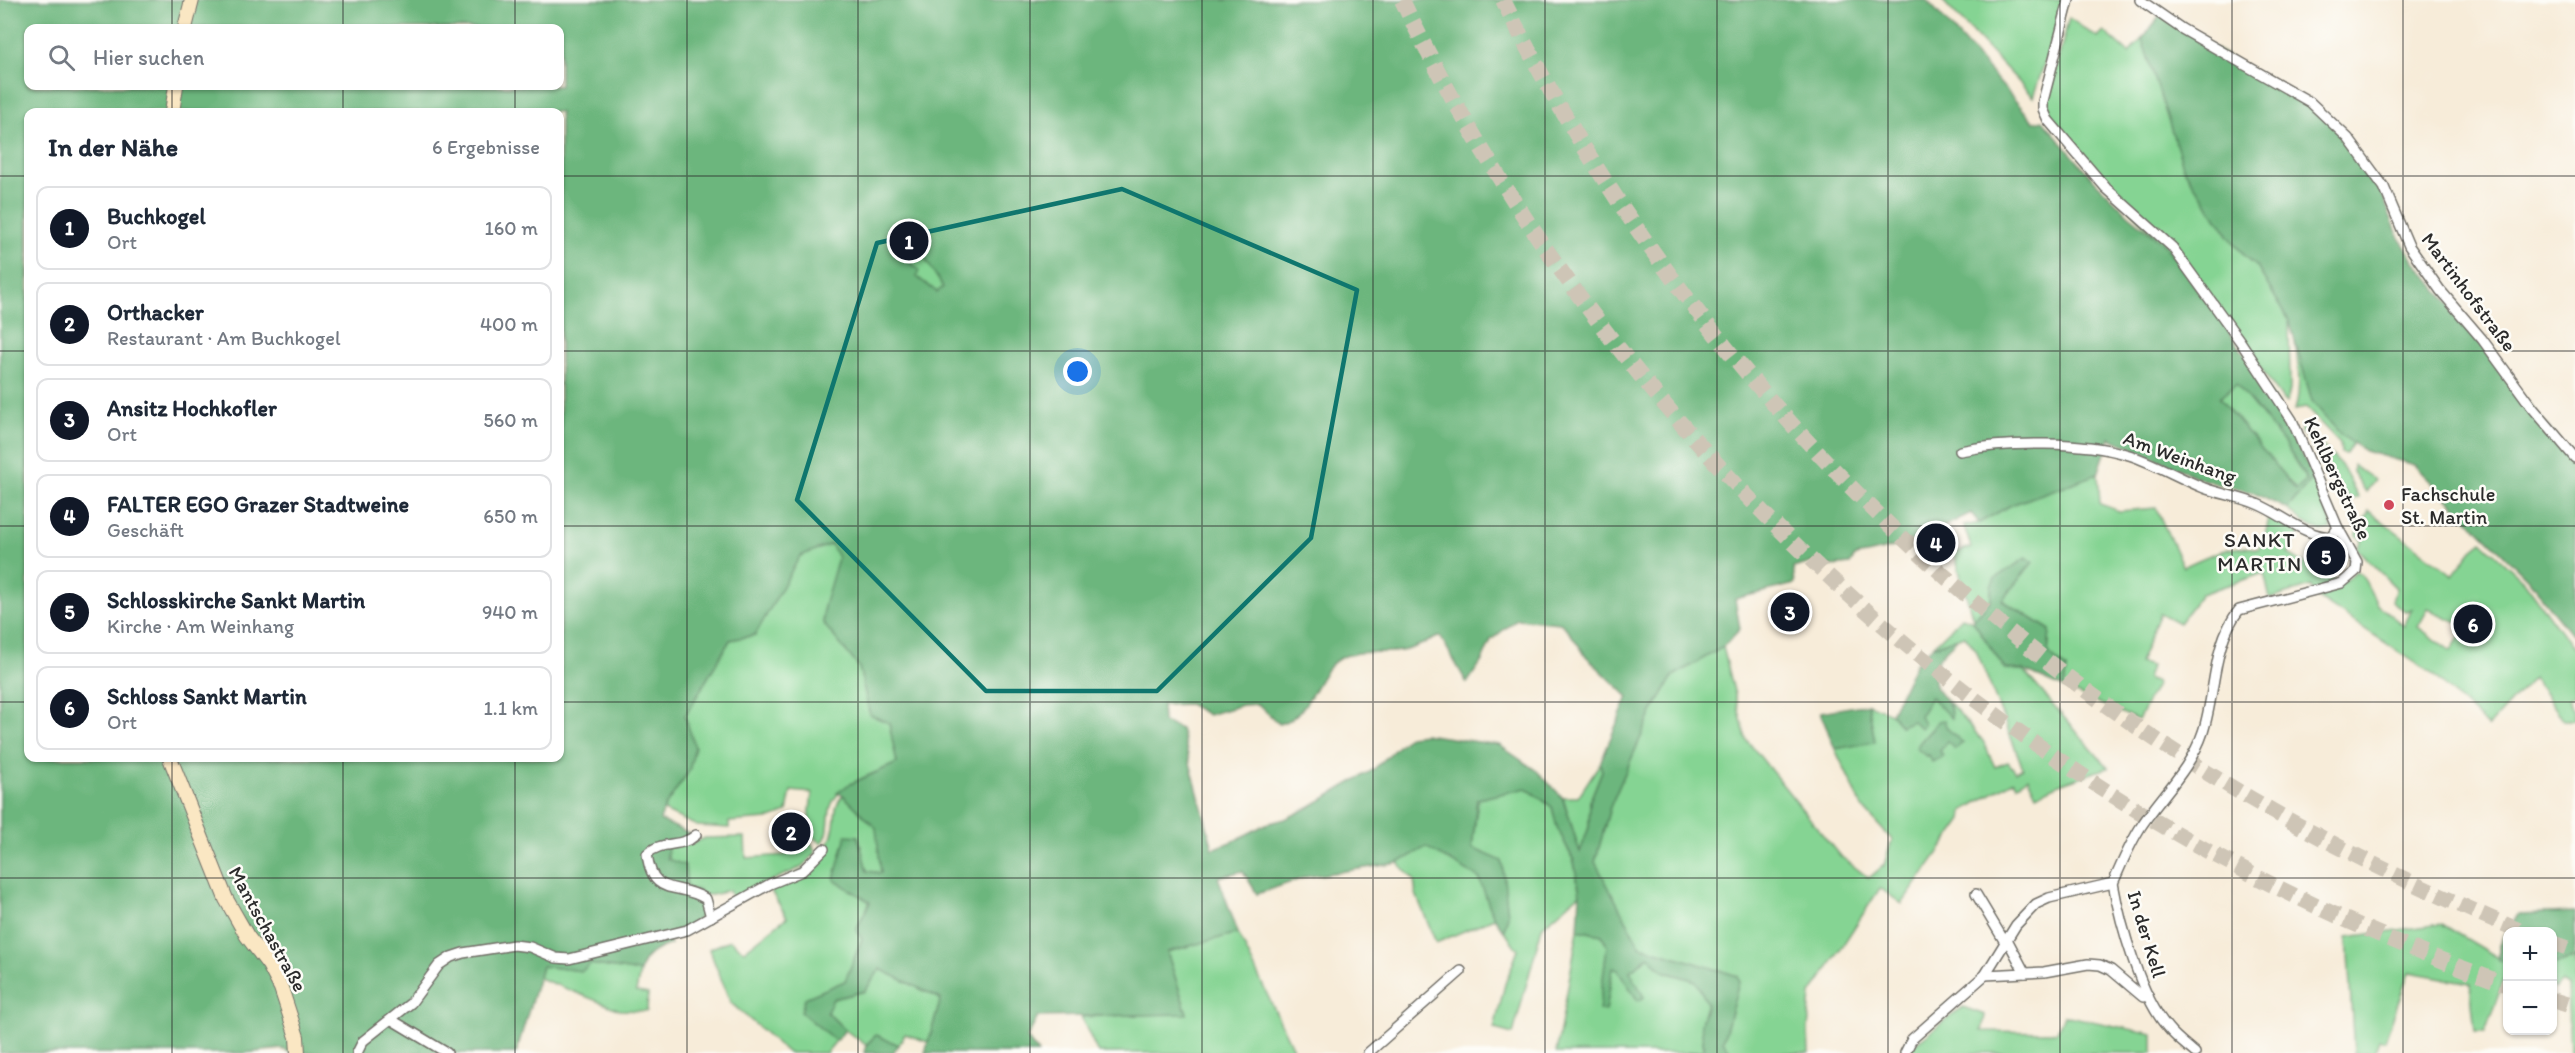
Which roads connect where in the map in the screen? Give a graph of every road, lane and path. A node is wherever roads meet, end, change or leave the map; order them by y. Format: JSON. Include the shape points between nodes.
{"nodes":[{"id":1,"x":192,"y":0,"type":"edge"},
{"id":2,"x":2069,"y":0,"type":"edge"},
{"id":3,"x":2140,"y":0,"type":"edge"},
{"id":4,"x":186,"y":24,"type":"edge"},
{"id":5,"x":175,"y":90,"type":"edge"},
{"id":6,"x":173,"y":108,"type":"edge"},
{"id":7,"x":1960,"y":451,"type":"dead end"},
{"id":8,"x":2575,"y":458,"type":"edge"},
{"id":9,"x":2338,"y":528,"type":"junction"},
{"id":10,"x":172,"y":762,"type":"edge"},
{"id":11,"x":696,"y":835,"type":"dead end"},
{"id":12,"x":824,"y":849,"type":"dead end"},
{"id":13,"x":2113,"y":883,"type":"junction"},
{"id":14,"x":1976,"y":894,"type":"dead end"},
{"id":15,"x":711,"y":917,"type":"junction"},
{"id":16,"x":2007,"y":943,"type":"junction"},
{"id":17,"x":1461,"y":971,"type":"dead end"},
{"id":18,"x":2025,"y":974,"type":"junction"},
{"id":19,"x":1985,"y":975,"type":"junction"},
{"id":20,"x":2148,"y":995,"type":"junction"},
{"id":21,"x":392,"y":1020,"type":"junction"},
{"id":22,"x":298,"y":1053,"type":"edge"},
{"id":23,"x":357,"y":1053,"type":"edge"},
{"id":24,"x":447,"y":1053,"type":"edge"},
{"id":25,"x":1368,"y":1053,"type":"edge"},
{"id":26,"x":1905,"y":1053,"type":"edge"},
{"id":27,"x":2195,"y":1053,"type":"edge"}],
"edges":[{"from":1,"to":4,"type":"street"},
{"from":2,"to":9,"type":"street","name":"Kehlbergstraße","via":[[2043,101],[2048,120],[2106,188],[2172,248],[2240,341],[2292,420]]},
{"from":3,"to":8,"type":"street","name":"Martinhofstraße","via":[[2301,96],[2348,138],[2384,187],[2409,246],[2440,290]]},
{"from":5,"to":6,"type":"street"},
{"from":7,"to":9,"type":"street","name":"Am Weinhang","via":[[1999,445],[2112,450],[2208,489],[2269,508],[2312,533],[2331,537]]},
{"from":9,"to":13,"type":"street","name":"Kehlbergstraße","via":[[2357,562],[2356,571],[2348,579],[2239,610],[2231,621],[2224,633],[2208,716],[2196,750],[2142,826]]},
{"from":10,"to":22,"type":"street","name":"Mantschastraße","via":[[226,899],[281,988],[297,1037]]},
{"from":11,"to":15,"type":"street","via":[[685,842],[652,849],[647,854],[649,869],[662,886],[706,899]]},
{"from":12,"to":15,"type":"street","via":[[802,871],[728,905]]},
{"from":13,"to":16,"type":"street","via":[[2036,904],[2016,925]]},
{"from":13,"to":20,"type":"street","name":"In der Kell","via":[[2118,913]]},
{"from":14,"to":16,"type":"street"},
{"from":15,"to":21,"type":"street","via":[[662,938],[570,958],[556,958],[521,945],[463,953],[439,965],[411,1003]]},
{"from":16,"to":18,"type":"street"},
{"from":16,"to":19,"type":"street"},
{"from":17,"to":25,"type":"street"},
{"from":18,"to":19,"type":"street"},
{"from":18,"to":20,"type":"street","name":"In der Kell","via":[[2100,965],[2143,997]]},
{"from":19,"to":26,"type":"street","via":[[1912,1039]]},
{"from":20,"to":27,"type":"street","name":"In der Kell","via":[[2166,1027]]},
{"from":21,"to":23,"type":"street","via":[[363,1041]]},
{"from":21,"to":24,"type":"street"}]}
